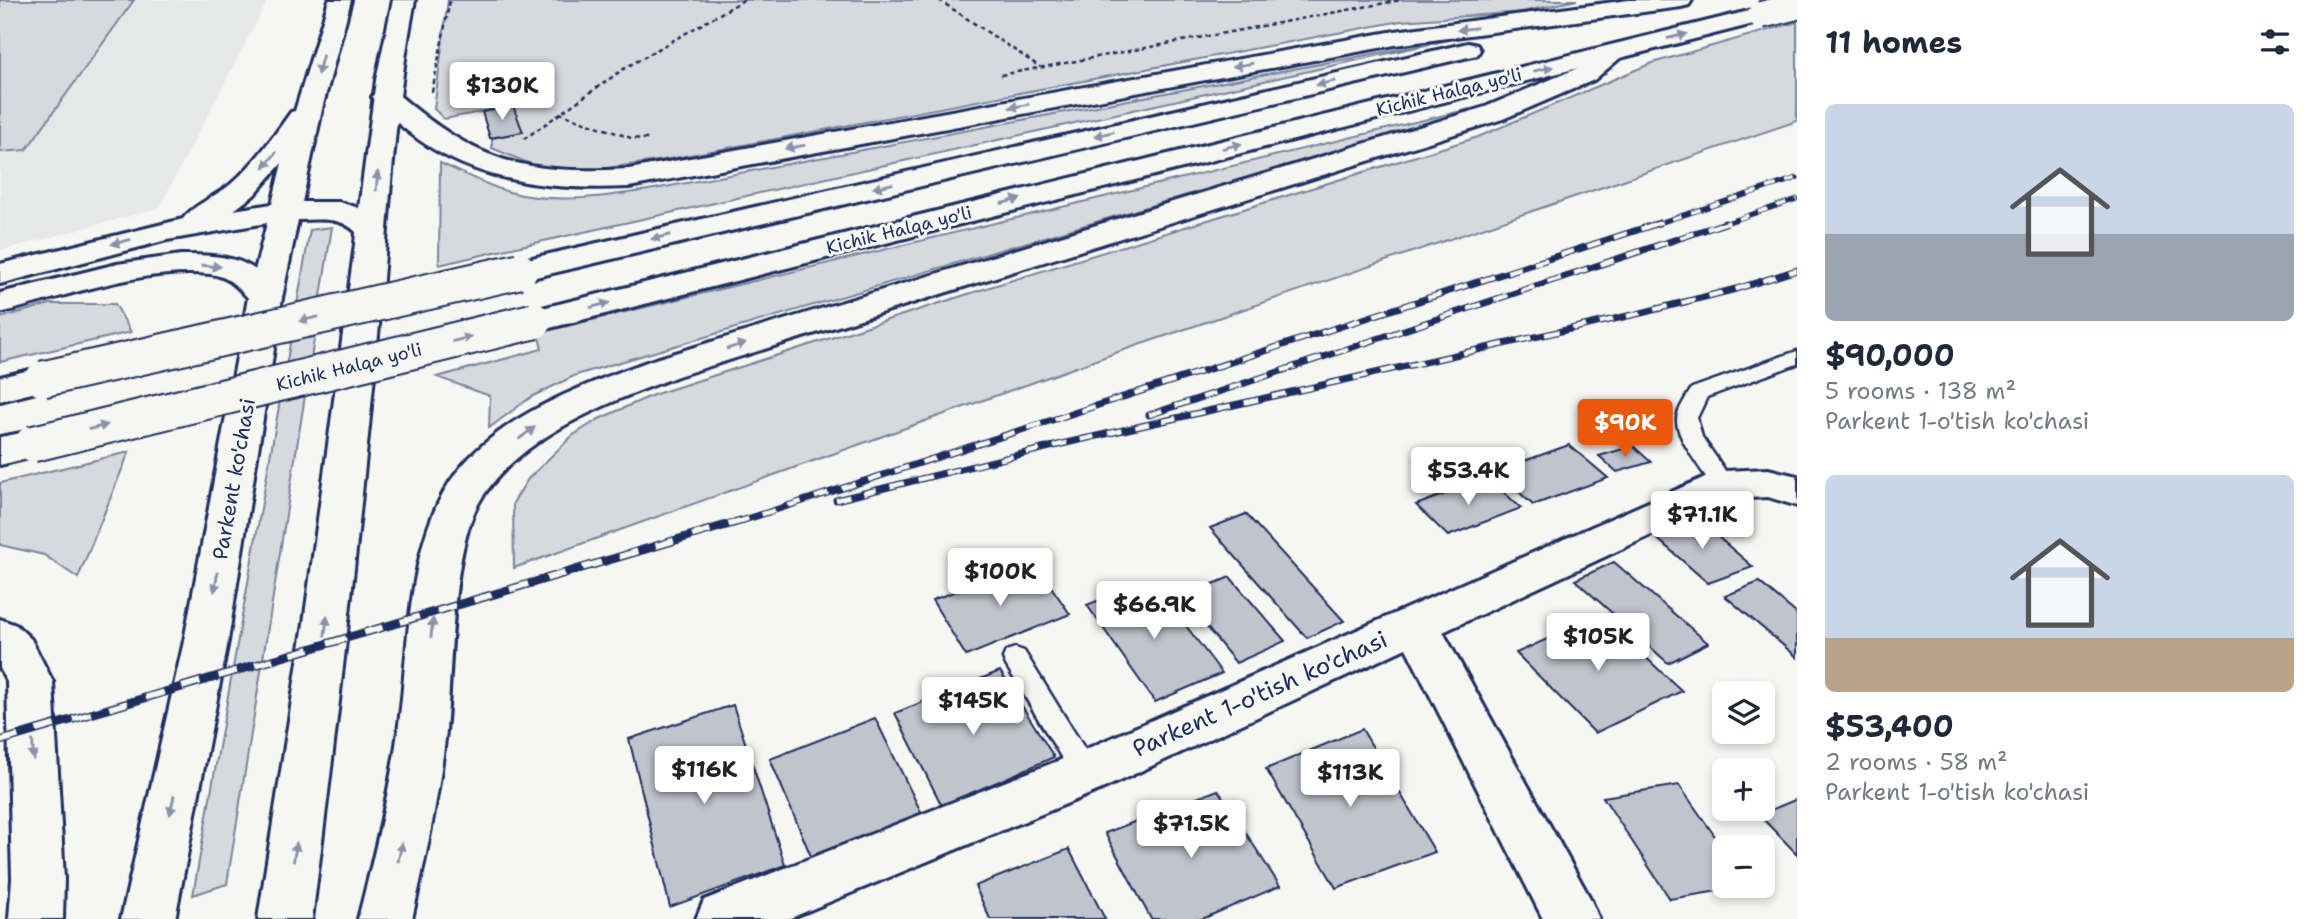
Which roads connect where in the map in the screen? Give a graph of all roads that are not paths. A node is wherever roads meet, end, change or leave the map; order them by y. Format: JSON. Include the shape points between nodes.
{"nodes":[{"id":1,"x":340,"y":0,"type":"edge"},
{"id":2,"x":404,"y":0,"type":"edge"},
{"id":3,"x":1681,"y":0,"type":"edge"},
{"id":4,"x":1686,"y":0,"type":"edge"},
{"id":5,"x":1797,"y":6,"type":"edge"},
{"id":6,"x":1611,"y":53,"type":"junction"},
{"id":7,"x":385,"y":97,"type":"junction"},
{"id":8,"x":310,"y":105,"type":"junction"},
{"id":9,"x":285,"y":211,"type":"junction"},
{"id":10,"x":373,"y":230,"type":"junction"},
{"id":11,"x":165,"y":231,"type":"junction"},
{"id":12,"x":0,"y":274,"type":"edge"},
{"id":13,"x":265,"y":298,"type":"junction"},
{"id":14,"x":0,"y":303,"type":"edge"},
{"id":15,"x":1797,"y":357,"type":"edge"},
{"id":16,"x":0,"y":389,"type":"edge"},
{"id":17,"x":16,"y":447,"type":"edge"},
{"id":18,"x":1724,"y":485,"type":"junction"},
{"id":19,"x":1797,"y":491,"type":"edge"},
{"id":20,"x":1416,"y":624,"type":"junction"},
{"id":21,"x":0,"y":638,"type":"edge"},
{"id":22,"x":1015,"y":659,"type":"dead end"},
{"id":23,"x":1086,"y":773,"type":"junction"},
{"id":24,"x":36,"y":919,"type":"edge"},
{"id":25,"x":148,"y":919,"type":"edge"},
{"id":26,"x":285,"y":919,"type":"edge"},
{"id":27,"x":385,"y":919,"type":"edge"},
{"id":28,"x":723,"y":919,"type":"edge"},
{"id":29,"x":1572,"y":919,"type":"edge"}],
"edges":[{"from":1,"to":8,"type":"main road","name":"Parkent ko'chasi","one_way":true},
{"from":2,"to":7,"type":"main road"},
{"from":3,"to":7,"type":"main road","one_way":true,"via":[[1395,37],[629,178],[587,181],[523,176],[490,166],[431,137]]},
{"from":4,"to":16,"type":"main road","name":"Kichik Halqa yo'li","one_way":true,"bridge":true},
{"from":6,"to":5,"type":"main road","name":"Kichik Halqa yo'li","one_way":true,"bridge":true},
{"from":17,"to":6,"type":"main road","name":"Kichik Halqa yo'li","one_way":true,"bridge":true},
{"from":27,"to":6,"type":"main road","one_way":true,"via":[[419,753],[449,521],[467,488],[537,425],[595,395],[689,360],[1494,113],[1585,75]]},
{"from":10,"to":7,"type":"main road","one_way":true},
{"from":8,"to":9,"type":"main road","name":"Parkent ko'chasi"},
{"from":8,"to":11,"type":"main road","one_way":true,"via":[[236,197]]},
{"from":9,"to":10,"type":"main road","via":[[339,211],[359,218]]},
{"from":9,"to":11,"type":"main road"},
{"from":9,"to":13,"type":"main road","name":"Parkent ko'chasi"},
{"from":26,"to":10,"type":"main road","one_way":true,"via":[[317,704]]},
{"from":11,"to":12,"type":"main road","one_way":true},
{"from":14,"to":13,"type":"main road","one_way":true,"via":[[126,273],[191,265],[236,270]]},
{"from":13,"to":25,"type":"main road","name":"Parkent ko'chasi","one_way":true,"via":[[206,641]]},
{"from":15,"to":18,"type":"lane","via":[[1699,393],[1687,418],[1692,438]]},
{"from":18,"to":19,"type":"main road","name":"Parkent 1-o'tish ko'chasi","via":[[1768,484]]},
{"from":18,"to":20,"type":"main road","name":"Parkent 1-o'tish ko'chasi"},
{"from":20,"to":23,"type":"main road","name":"Parkent 1-o'tish ko'chasi"},
{"from":20,"to":29,"type":"main road"},
{"from":21,"to":24,"type":"main road","one_way":true,"via":[[15,652],[30,682]]},
{"from":22,"to":23,"type":"lane"},
{"from":23,"to":28,"type":"main road","name":"Parkent 1-o'tish ko'chasi"}]}
